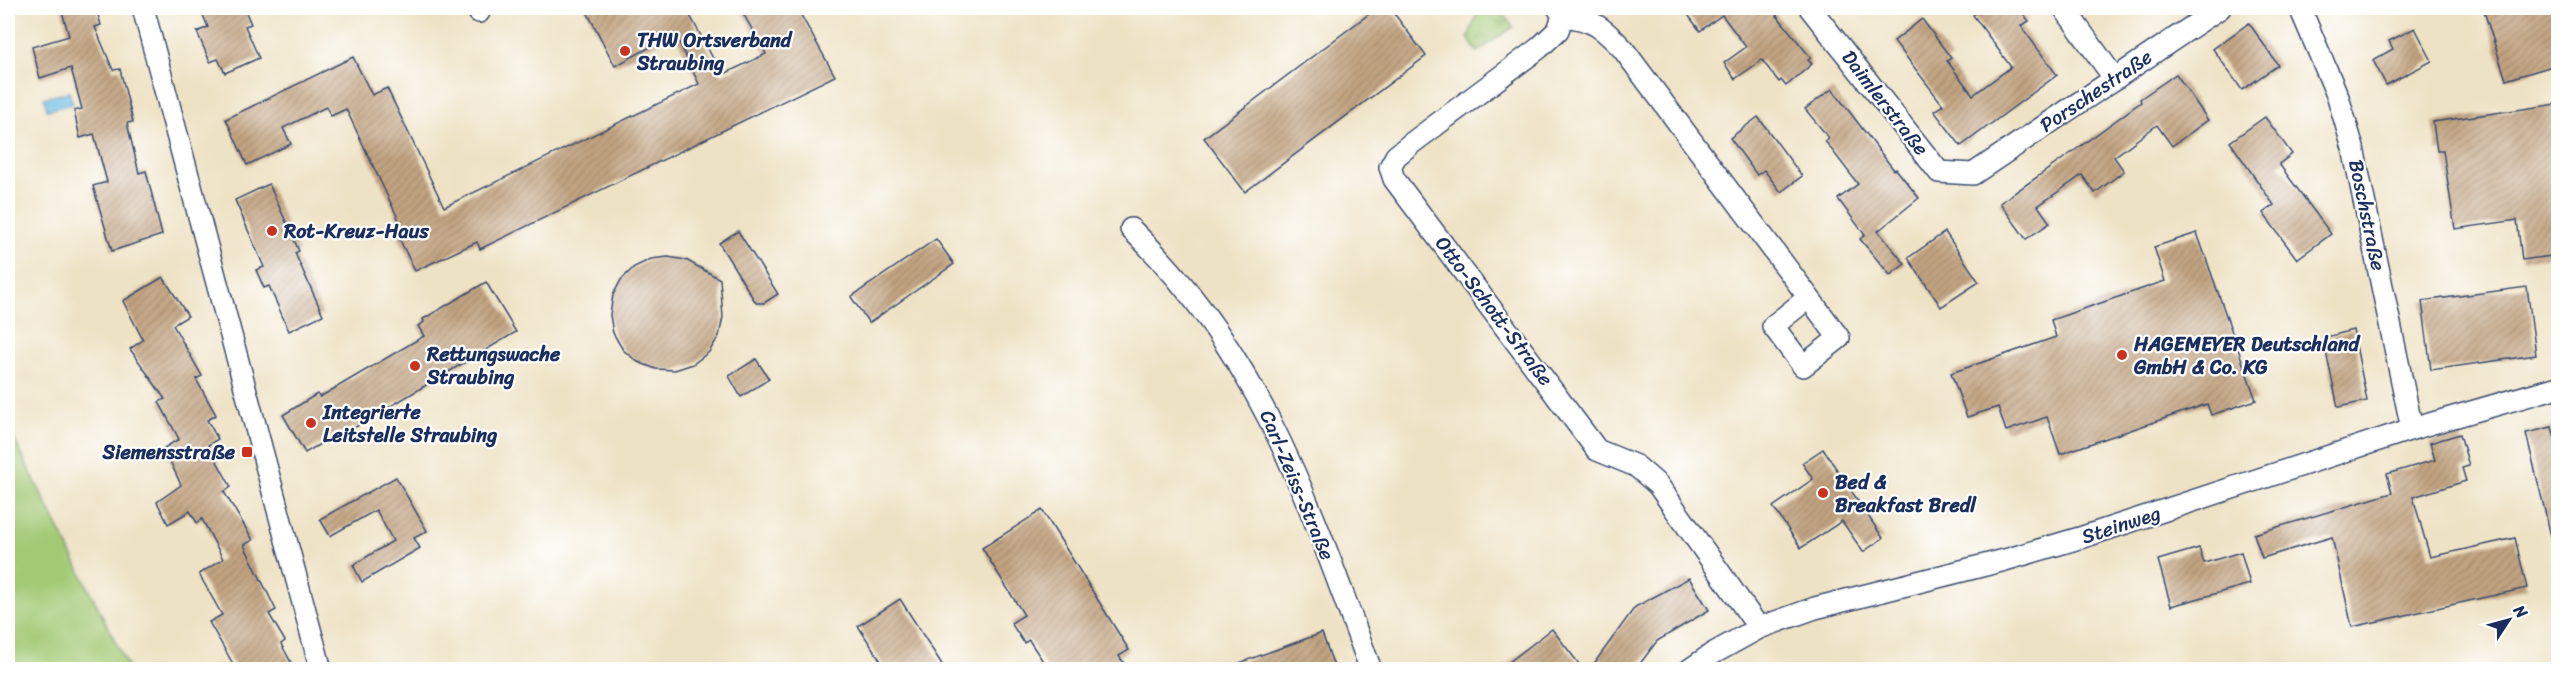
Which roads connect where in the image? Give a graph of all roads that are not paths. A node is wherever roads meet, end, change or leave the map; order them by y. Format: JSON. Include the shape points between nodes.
{"nodes":[{"id":1,"x":143,"y":8,"type":"edge"},
{"id":2,"x":1810,"y":8,"type":"edge"},
{"id":3,"x":2064,"y":8,"type":"edge"},
{"id":4,"x":2220,"y":8,"type":"edge"},
{"id":5,"x":2300,"y":8,"type":"edge"},
{"id":6,"x":1560,"y":12,"type":"edge"},
{"id":7,"x":2115,"y":79,"type":"junction"},
{"id":8,"x":1973,"y":174,"type":"joint"},
{"id":9,"x":1131,"y":229,"type":"dead end"},
{"id":10,"x":1808,"y":298,"type":"dead end"},
{"id":11,"x":2559,"y":387,"type":"edge"},
{"id":12,"x":2412,"y":429,"type":"junction"},
{"id":13,"x":1759,"y":628,"type":"junction"},
{"id":14,"x":321,"y":669,"type":"edge"},
{"id":15,"x":1371,"y":669,"type":"edge"},
{"id":16,"x":1689,"y":669,"type":"edge"}],
"edges":[{"from":1,"to":14,"type":"street"},
{"from":2,"to":8,"type":"street","name":"Daimlerstraße","via":[[1939,172]]},
{"from":3,"to":7,"type":"street"},
{"from":4,"to":7,"type":"street","name":"Porschestraße"},
{"from":5,"to":12,"type":"street","name":"Boschstraße","via":[[2338,97],[2353,148]]},
{"from":6,"to":10,"type":"street","via":[[1585,18],[1623,49]]},
{"from":6,"to":13,"type":"street","name":"Otto-Schott-Straße","via":[[1558,30],[1539,48],[1412,143],[1396,156],[1390,167],[1394,178],[1597,450],[1636,466],[1658,485]]},
{"from":7,"to":8,"type":"street","name":"Porschestraße"},
{"from":9,"to":15,"type":"street","name":"Carl-Zeiss-Straße","via":[[1209,319],[1280,437]]},
{"from":11,"to":12,"type":"street","name":"Steinweg"},
{"from":12,"to":13,"type":"street","name":"Steinweg","via":[[2083,537],[1815,608]]},
{"from":13,"to":16,"type":"street","name":"Steinweg"}]}
